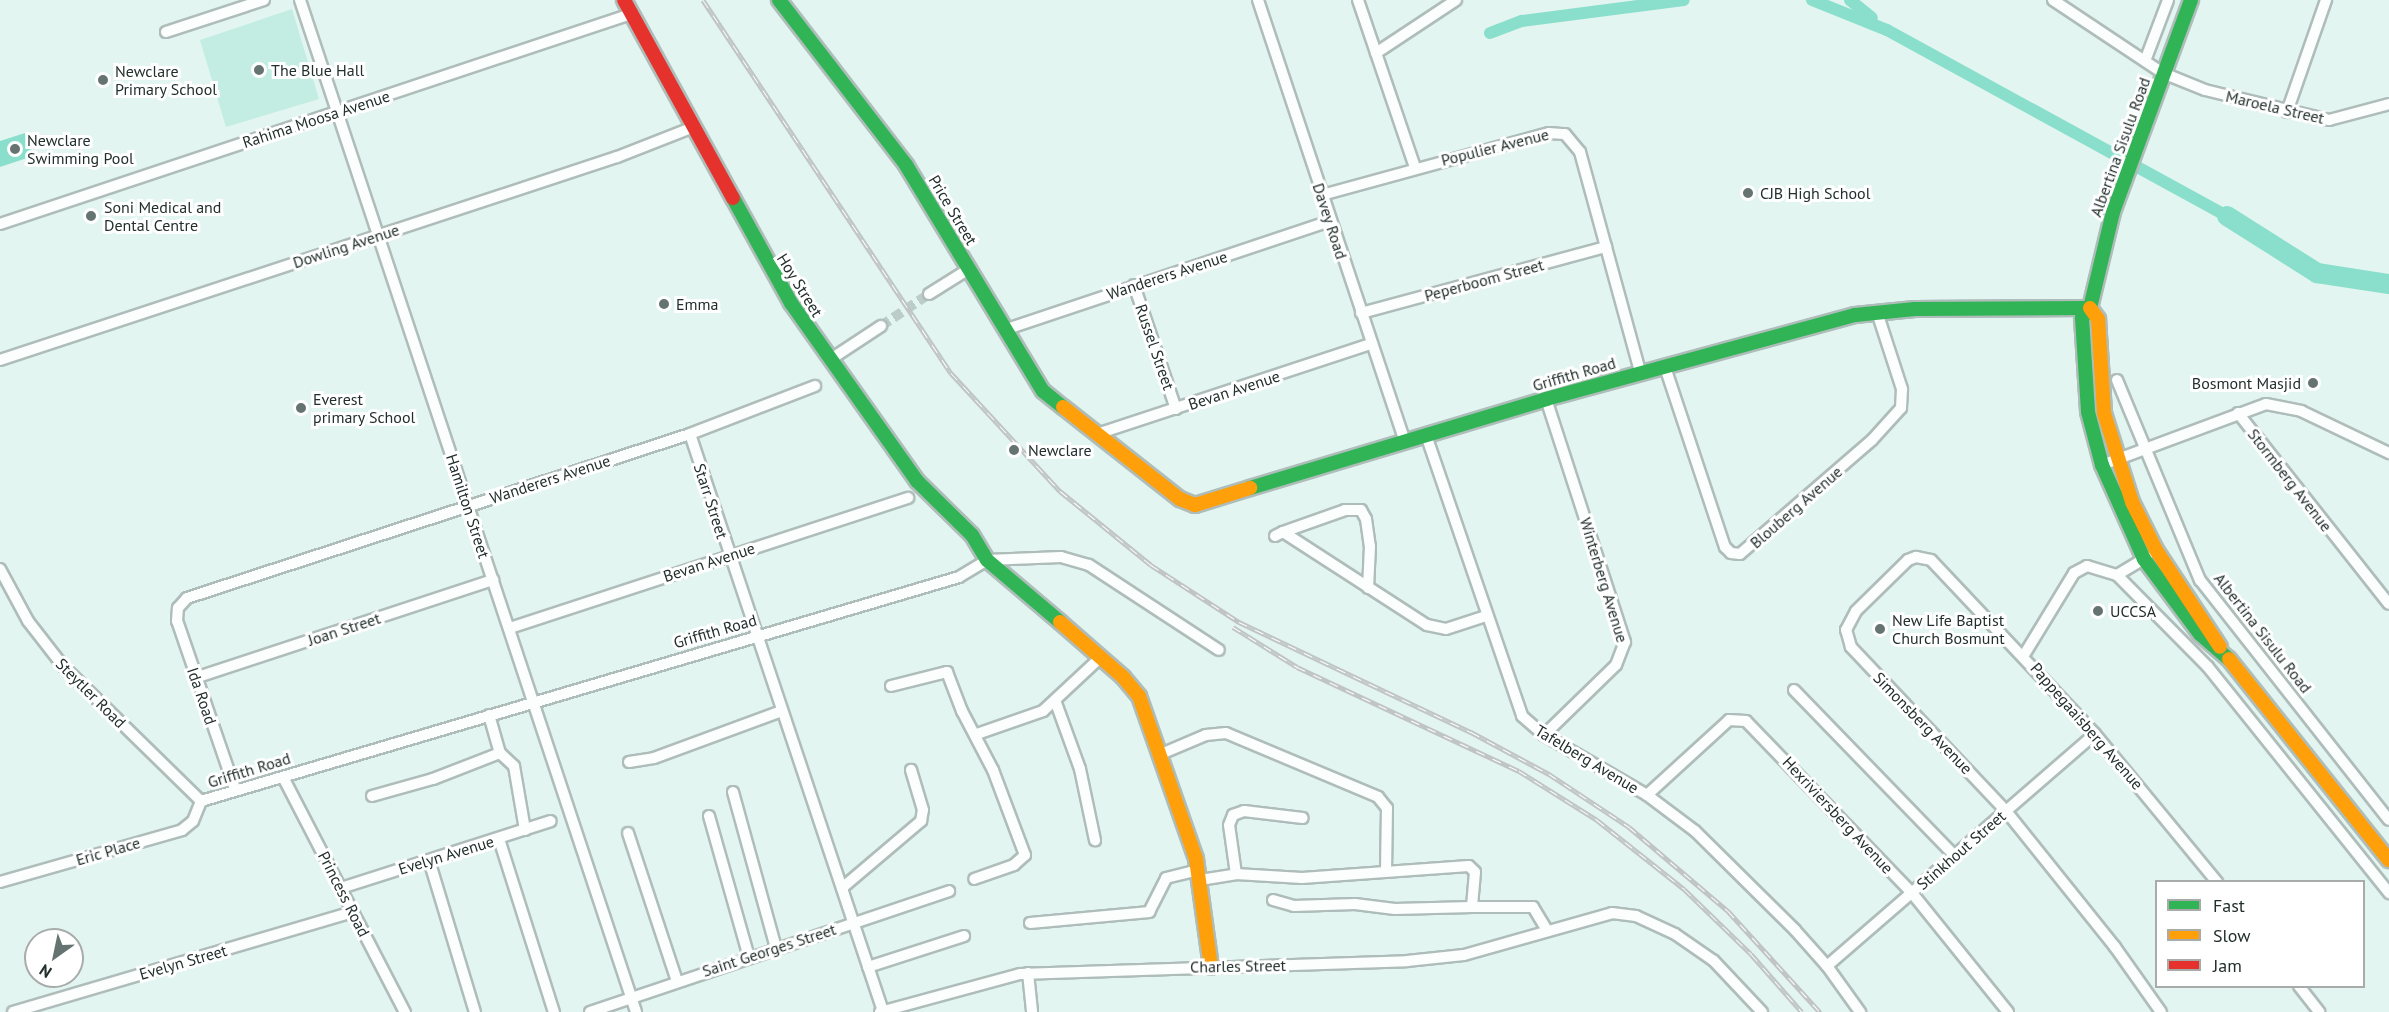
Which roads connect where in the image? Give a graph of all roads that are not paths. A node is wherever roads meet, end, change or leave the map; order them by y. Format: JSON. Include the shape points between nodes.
{"nodes":[{"id":1,"x":264,"y":0,"type":"edge"},
{"id":2,"x":300,"y":0,"type":"edge"},
{"id":3,"x":624,"y":0,"type":"edge"},
{"id":4,"x":779,"y":0,"type":"edge"},
{"id":5,"x":1258,"y":0,"type":"edge"},
{"id":6,"x":1358,"y":0,"type":"edge"},
{"id":7,"x":1456,"y":0,"type":"edge"},
{"id":8,"x":2053,"y":0,"type":"edge"},
{"id":9,"x":2168,"y":0,"type":"edge"},
{"id":10,"x":2190,"y":0,"type":"edge"},
{"id":11,"x":2326,"y":0,"type":"edge"},
{"id":12,"x":631,"y":14,"type":"junction"},
{"id":13,"x":166,"y":32,"type":"dead end"},
{"id":14,"x":1376,"y":53,"type":"junction"},
{"id":15,"x":2145,"y":61,"type":"junction"},
{"id":16,"x":2163,"y":73,"type":"junction"},
{"id":17,"x":2389,"y":104,"type":"edge"},
{"id":18,"x":338,"y":112,"type":"junction"},
{"id":19,"x":2287,"y":112,"type":"junction"},
{"id":20,"x":691,"y":128,"type":"junction"},
{"id":21,"x":1415,"y":166,"type":"junction"},
{"id":22,"x":1322,"y":195,"type":"junction"},
{"id":23,"x":1329,"y":220,"type":"junction"},
{"id":24,"x":0,"y":224,"type":"edge"},
{"id":25,"x":379,"y":235,"type":"junction"},
{"id":26,"x":1606,"y":248,"type":"junction"},
{"id":27,"x":969,"y":268,"type":"junction"},
{"id":28,"x":1134,"y":285,"type":"junction"},
{"id":29,"x":929,"y":294,"type":"tunnel mouth"},
{"id":30,"x":2090,"y":308,"type":"junction"},
{"id":31,"x":1877,"y":312,"type":"junction"},
{"id":32,"x":1361,"y":313,"type":"junction"},
{"id":33,"x":881,"y":326,"type":"tunnel mouth"},
{"id":34,"x":1004,"y":330,"type":"junction"},
{"id":35,"x":1370,"y":344,"type":"junction"},
{"id":36,"x":831,"y":359,"type":"junction"},
{"id":37,"x":0,"y":360,"type":"edge"},
{"id":38,"x":1665,"y":367,"type":"junction"},
{"id":39,"x":1640,"y":372,"type":"junction"},
{"id":40,"x":2117,"y":381,"type":"dead end"},
{"id":41,"x":815,"y":386,"type":"dead end"},
{"id":42,"x":1546,"y":399,"type":"junction"},
{"id":43,"x":1176,"y":409,"type":"junction"},
{"id":44,"x":2238,"y":413,"type":"junction"},
{"id":45,"x":690,"y":434,"type":"junction"},
{"id":46,"x":1097,"y":434,"type":"junction"},
{"id":47,"x":1426,"y":435,"type":"junction"},
{"id":48,"x":1405,"y":442,"type":"junction"},
{"id":49,"x":2147,"y":450,"type":"junction"},
{"id":50,"x":2389,"y":453,"type":"edge"},
{"id":51,"x":2116,"y":460,"type":"junction"},
{"id":52,"x":2102,"y":465,"type":"junction"},
{"id":53,"x":909,"y":498,"type":"dead end"},
{"id":54,"x":467,"y":506,"type":"junction"},
{"id":55,"x":2156,"y":550,"type":"junction"},
{"id":56,"x":728,"y":555,"type":"junction"},
{"id":57,"x":2144,"y":559,"type":"junction"},
{"id":58,"x":987,"y":560,"type":"junction"},
{"id":59,"x":0,"y":568,"type":"edge"},
{"id":60,"x":2117,"y":575,"type":"junction"},
{"id":61,"x":493,"y":580,"type":"junction"},
{"id":62,"x":1368,"y":588,"type":"junction"},
{"id":63,"x":182,"y":603,"type":"joint"},
{"id":64,"x":2389,"y":604,"type":"edge"},
{"id":65,"x":1486,"y":616,"type":"junction"},
{"id":66,"x":510,"y":628,"type":"junction"},
{"id":67,"x":757,"y":635,"type":"junction"},
{"id":68,"x":1219,"y":651,"type":"dead end"},
{"id":69,"x":2223,"y":652,"type":"junction"},
{"id":70,"x":2024,"y":655,"type":"junction"},
{"id":71,"x":1101,"y":657,"type":"junction"},
{"id":72,"x":195,"y":678,"type":"junction"},
{"id":73,"x":891,"y":686,"type":"dead end"},
{"id":74,"x":1794,"y":690,"type":"dead end"},
{"id":75,"x":535,"y":701,"type":"junction"},
{"id":76,"x":1056,"y":703,"type":"junction"},
{"id":77,"x":782,"y":711,"type":"junction"},
{"id":78,"x":489,"y":715,"type":"junction"},
{"id":79,"x":977,"y":734,"type":"junction"},
{"id":80,"x":2095,"y":734,"type":"junction"},
{"id":81,"x":1544,"y":735,"type":"junction"},
{"id":82,"x":500,"y":753,"type":"junction"},
{"id":83,"x":1161,"y":754,"type":"junction"},
{"id":84,"x":629,"y":762,"type":"dead end"},
{"id":85,"x":911,"y":770,"type":"dead end"},
{"id":86,"x":283,"y":777,"type":"junction"},
{"id":87,"x":235,"y":789,"type":"junction"},
{"id":88,"x":733,"y":792,"type":"dead end"},
{"id":89,"x":1647,"y":795,"type":"junction"},
{"id":90,"x":372,"y":796,"type":"dead end"},
{"id":91,"x":201,"y":801,"type":"junction"},
{"id":92,"x":2006,"y":811,"type":"junction"},
{"id":93,"x":709,"y":816,"type":"dead end"},
{"id":94,"x":1303,"y":818,"type":"dead end"},
{"id":95,"x":2389,"y":820,"type":"edge"},
{"id":96,"x":551,"y":821,"type":"dead end"},
{"id":97,"x":525,"y":830,"type":"junction"},
{"id":98,"x":628,"y":833,"type":"dead end"},
{"id":99,"x":499,"y":838,"type":"junction"},
{"id":100,"x":1095,"y":840,"type":"dead end"},
{"id":101,"x":1955,"y":856,"type":"junction"},
{"id":102,"x":429,"y":860,"type":"junction"},
{"id":103,"x":2389,"y":860,"type":"edge"},
{"id":104,"x":1386,"y":871,"type":"junction"},
{"id":105,"x":1236,"y":874,"type":"junction"},
{"id":106,"x":1199,"y":875,"type":"junction"},
{"id":107,"x":974,"y":879,"type":"dead end"},
{"id":108,"x":2215,"y":880,"type":"edge"},
{"id":109,"x":0,"y":882,"type":"edge"},
{"id":110,"x":341,"y":888,"type":"junction"},
{"id":111,"x":842,"y":888,"type":"junction"},
{"id":112,"x":949,"y":891,"type":"dead end"},
{"id":113,"x":1912,"y":893,"type":"junction"},
{"id":114,"x":2389,"y":893,"type":"edge"},
{"id":115,"x":1273,"y":900,"type":"dead end"},
{"id":116,"x":1472,"y":907,"type":"junction"},
{"id":117,"x":353,"y":912,"type":"junction"},
{"id":118,"x":853,"y":922,"type":"junction"},
{"id":119,"x":1030,"y":923,"type":"dead end"},
{"id":120,"x":1547,"y":930,"type":"junction"},
{"id":121,"x":964,"y":936,"type":"dead end"},
{"id":122,"x":776,"y":948,"type":"junction"},
{"id":123,"x":749,"y":957,"type":"junction"},
{"id":124,"x":1827,"y":966,"type":"junction"},
{"id":125,"x":1211,"y":967,"type":"junction"},
{"id":126,"x":868,"y":968,"type":"junction"},
{"id":127,"x":1028,"y":973,"type":"junction"},
{"id":128,"x":677,"y":981,"type":"junction"},
{"id":129,"x":2300,"y":988,"type":"edge"},
{"id":130,"x":631,"y":996,"type":"junction"},
{"id":131,"x":13,"y":1012,"type":"edge"},
{"id":132,"x":405,"y":1012,"type":"edge"},
{"id":133,"x":475,"y":1012,"type":"edge"},
{"id":134,"x":554,"y":1012,"type":"edge"},
{"id":135,"x":590,"y":1012,"type":"edge"},
{"id":136,"x":636,"y":1012,"type":"edge"},
{"id":137,"x":882,"y":1012,"type":"edge"},
{"id":138,"x":1032,"y":1012,"type":"edge"},
{"id":139,"x":1762,"y":1012,"type":"edge"},
{"id":140,"x":1860,"y":1012,"type":"edge"},
{"id":141,"x":2007,"y":1012,"type":"edge"},
{"id":142,"x":2161,"y":1012,"type":"edge"},
{"id":143,"x":2319,"y":1012,"type":"edge"}],
"edges":[{"from":1,"to":13,"type":"street"},
{"from":2,"to":18,"type":"street","name":"Hamilton Street"},
{"from":3,"to":12,"type":"street","name":"Hoy Street"},
{"from":4,"to":27,"type":"street","name":"Price Street","via":[[906,165]]},
{"from":5,"to":22,"type":"street","name":"Davey Road"},
{"from":6,"to":14,"type":"street"},
{"from":7,"to":14,"type":"street"},
{"from":8,"to":15,"type":"street","name":"Maroela Street"},
{"from":9,"to":15,"type":"street","name":"Albertina Sisulu Road"},
{"from":10,"to":16,"type":"street","name":"Albertina Sisulu Road"},
{"from":11,"to":19,"type":"street"},
{"from":12,"to":18,"type":"street","name":"Rahima Moosa Avenue"},
{"from":12,"to":20,"type":"street","name":"Hoy Street"},
{"from":14,"to":21,"type":"street"},
{"from":15,"to":16,"type":"street","name":"Maroela Street"},
{"from":16,"to":19,"type":"street","name":"Maroela Street","via":[[2205,90]]},
{"from":16,"to":30,"type":"street","name":"Albertina Sisulu Road","via":[[2102,249]]},
{"from":17,"to":19,"type":"street","name":"Maroela Street","via":[[2337,120]]},
{"from":18,"to":24,"type":"street","name":"Rahima Moosa Avenue"},
{"from":18,"to":25,"type":"street","name":"Hamilton Street"},
{"from":20,"to":25,"type":"street","name":"Dowling Avenue","via":[[616,157]]},
{"from":20,"to":36,"type":"street","name":"Hoy Street","via":[[791,303]]},
{"from":21,"to":22,"type":"street","name":"Populier Avenue"},
{"from":21,"to":26,"type":"street","name":"Populier Avenue","via":[[1549,133],[1565,134],[1580,152]]},
{"from":22,"to":23,"type":"street","name":"Davey Road"},
{"from":23,"to":28,"type":"street","name":"Wanderers Avenue"},
{"from":23,"to":32,"type":"street","name":"Davey Road"},
{"from":25,"to":37,"type":"street","name":"Dowling Avenue"},
{"from":25,"to":54,"type":"street","name":"Hamilton Street"},
{"from":26,"to":32,"type":"street","name":"Peperboom Street"},
{"from":26,"to":39,"type":"street","name":"Populier Avenue"},
{"from":27,"to":29,"type":"street"},
{"from":27,"to":34,"type":"street","name":"Price Street"},
{"from":28,"to":34,"type":"street","name":"Wanderers Avenue"},
{"from":28,"to":43,"type":"street","name":"Russel Street"},
{"from":30,"to":31,"type":"street","name":"Griffith Road"},
{"from":30,"to":51,"type":"street","name":"Albertina Sisulu Road","via":[[2098,319],[2104,413]]},
{"from":30,"to":52,"type":"street","name":"Albertina Sisulu Road","via":[[2082,318],[2083,384]]},
{"from":31,"to":38,"type":"street","name":"Griffith Road"},
{"from":31,"to":38,"type":"street","name":"Blouberg Avenue","via":[[1902,389],[1901,408],[1872,440],[1740,554],[1725,547]]},
{"from":32,"to":35,"type":"street","name":"Davey Road"},
{"from":33,"to":36,"type":"street"},
{"from":34,"to":46,"type":"street","name":"Price Street","via":[[1042,391]]},
{"from":35,"to":43,"type":"street","name":"Bevan Avenue"},
{"from":35,"to":48,"type":"street","name":"Davey Road"},
{"from":36,"to":58,"type":"street","name":"Hoy Street","via":[[917,481],[972,534]]},
{"from":38,"to":39,"type":"street","name":"Griffith Road"},
{"from":39,"to":42,"type":"street","name":"Griffith Road"},
{"from":40,"to":49,"type":"street","name":"Albertina Sisulu Road"},
{"from":41,"to":45,"type":"street","name":"Wanderers Avenue"},
{"from":42,"to":47,"type":"street","name":"Griffith Road"},
{"from":42,"to":81,"type":"street","name":"Winterberg Avenue","via":[[1625,642],[1616,665]]},
{"from":43,"to":46,"type":"street","name":"Bevan Avenue"},
{"from":44,"to":49,"type":"street","name":"Stormberg Avenue"},
{"from":44,"to":50,"type":"street","via":[[2266,404],[2290,407]]},
{"from":44,"to":64,"type":"street","name":"Stormberg Avenue"},
{"from":45,"to":54,"type":"street","name":"Wanderers Avenue"},
{"from":45,"to":56,"type":"street","name":"Starr Street"},
{"from":46,"to":48,"type":"street","name":"Griffith Road","via":[[1180,499],[1203,506]]},
{"from":47,"to":48,"type":"street","name":"Griffith Road"},
{"from":47,"to":65,"type":"street","name":"Tafelberg Avenue"},
{"from":49,"to":51,"type":"street","name":"Stormberg Avenue"},
{"from":49,"to":95,"type":"street","name":"Albertina Sisulu Road","via":[[2206,588]]},
{"from":51,"to":52,"type":"street","name":"Stormberg Avenue"},
{"from":51,"to":55,"type":"street","name":"Albertina Sisulu Road"},
{"from":52,"to":57,"type":"street","name":"Albertina Sisulu Road"},
{"from":53,"to":56,"type":"street","name":"Bevan Avenue"},
{"from":54,"to":61,"type":"street","name":"Hamilton Street"},
{"from":54,"to":63,"type":"street","name":"Wanderers Avenue"},
{"from":55,"to":57,"type":"street"},
{"from":55,"to":69,"type":"street","name":"Albertina Sisulu Road"},
{"from":56,"to":66,"type":"street","name":"Bevan Avenue"},
{"from":56,"to":67,"type":"street","name":"Starr Street"},
{"from":57,"to":60,"type":"street"},
{"from":57,"to":69,"type":"street","name":"Albertina Sisulu Road","via":[[2200,634]]},
{"from":58,"to":67,"type":"street","name":"Griffith Road","via":[[958,577]]},
{"from":58,"to":68,"type":"street","name":"Griffith Road","via":[[1061,557],[1089,565]]},
{"from":58,"to":71,"type":"street","name":"Hoy Street"},
{"from":59,"to":91,"type":"street","name":"Steytler Road","via":[[28,621],[63,666]]},
{"from":60,"to":70,"type":"street","name":"Pappegaaisberg Avenue","via":[[2086,566],[2074,573]]},
{"from":60,"to":114,"type":"street","via":[[2208,667]]},
{"from":61,"to":66,"type":"street","name":"Hamilton Street"},
{"from":61,"to":72,"type":"street","name":"Joan Street"},
{"from":62,"to":62,"type":"street","via":[[1370,546],[1361,510],[1345,510],[1279,534]]},
{"from":62,"to":65,"type":"street","via":[[1437,628],[1453,628]]},
{"from":63,"to":72,"type":"street","name":"Ida Road","via":[[177,621]]},
{"from":65,"to":81,"type":"street","name":"Tafelberg Avenue","via":[[1517,706],[1528,723]]},
{"from":66,"to":75,"type":"street","name":"Hamilton Street"},
{"from":67,"to":75,"type":"street","name":"Griffith Road"},
{"from":67,"to":77,"type":"street","name":"Starr Street"},
{"from":69,"to":103,"type":"street","name":"Albertina Sisulu Road"},
{"from":70,"to":80,"type":"street","name":"Pappegaaisberg Avenue"},
{"from":70,"to":92,"type":"street","name":"Simonsberg Avenue","via":[[1935,563],[1923,557],[1905,563],[1857,611],[1846,630],[1851,647]]},
{"from":71,"to":76,"type":"street"},
{"from":71,"to":83,"type":"street","name":"Hoy Street","via":[[1139,696]]},
{"from":72,"to":87,"type":"street","name":"Ida Road"},
{"from":73,"to":79,"type":"street","via":[[947,672],[962,711]]},
{"from":74,"to":101,"type":"street"},
{"from":75,"to":78,"type":"street","name":"Griffith Road"},
{"from":75,"to":130,"type":"street","name":"Hamilton Street"},
{"from":76,"to":79,"type":"street"},
{"from":76,"to":100,"type":"street","via":[[1080,769]]},
{"from":77,"to":84,"type":"street","via":[[654,758]]},
{"from":77,"to":111,"type":"street","name":"Starr Street"},
{"from":78,"to":82,"type":"street"},
{"from":78,"to":86,"type":"street","name":"Griffith Road"},
{"from":79,"to":107,"type":"street","via":[[1010,809],[1025,855],[1014,866]]},
{"from":80,"to":92,"type":"street","name":"Stinkhout Street"},
{"from":80,"to":108,"type":"street","name":"Pappegaaisberg Avenue"},
{"from":81,"to":89,"type":"street","name":"Tafelberg Avenue"},
{"from":82,"to":90,"type":"street","via":[[433,779]]},
{"from":82,"to":97,"type":"street","via":[[514,766]]},
{"from":83,"to":104,"type":"street","via":[[1206,735],[1226,733],[1248,738],[1378,797],[1387,808]]},
{"from":83,"to":106,"type":"street","name":"Hoy Street"},
{"from":85,"to":111,"type":"street","via":[[923,810],[921,821]]},
{"from":86,"to":87,"type":"street","name":"Griffith Road"},
{"from":86,"to":110,"type":"street","name":"Princess Road"},
{"from":87,"to":91,"type":"street","name":"Griffith Road"},
{"from":88,"to":122,"type":"street"},
{"from":89,"to":113,"type":"street","name":"Hexriviersberg Avenue","via":[[1729,720],[1746,722]]},
{"from":89,"to":124,"type":"street","name":"Tafelberg Avenue","via":[[1718,851]]},
{"from":91,"to":109,"type":"street","name":"Eric Place","via":[[194,821],[182,830]]},
{"from":92,"to":101,"type":"street","name":"Stinkhout Street"},
{"from":92,"to":142,"type":"street","name":"Simonsberg Avenue","via":[[2115,947]]},
{"from":93,"to":123,"type":"street"},
{"from":94,"to":105,"type":"street","via":[[1244,811],[1233,815],[1229,825]]},
{"from":96,"to":97,"type":"street","name":"Evelyn Avenue"},
{"from":97,"to":99,"type":"street","name":"Evelyn Avenue"},
{"from":98,"to":128,"type":"street"},
{"from":99,"to":102,"type":"street","name":"Evelyn Avenue"},
{"from":99,"to":134,"type":"street"},
{"from":101,"to":113,"type":"street","name":"Stinkhout Street"},
{"from":102,"to":110,"type":"street","name":"Evelyn Avenue"},
{"from":102,"to":133,"type":"street"},
{"from":104,"to":105,"type":"street","via":[[1302,878]]},
{"from":104,"to":116,"type":"street","via":[[1472,867]]},
{"from":105,"to":106,"type":"street"},
{"from":106,"to":119,"type":"street","via":[[1166,878],[1149,912]]},
{"from":106,"to":125,"type":"street","name":"Hoy Street"},
{"from":110,"to":117,"type":"street","name":"Princess Road"},
{"from":111,"to":118,"type":"street","name":"Starr Street"},
{"from":112,"to":118,"type":"street","name":"Saint Georges Street"},
{"from":113,"to":124,"type":"street","name":"Stinkhout Street"},
{"from":113,"to":141,"type":"street","name":"Hexriviersberg Avenue"},
{"from":115,"to":116,"type":"street","via":[[1294,906]]},
{"from":116,"to":120,"type":"street","via":[[1533,907]]},
{"from":117,"to":131,"type":"street","name":"Evelyn Street"},
{"from":117,"to":132,"type":"street","name":"Princess Road"},
{"from":118,"to":122,"type":"street","name":"Saint Georges Street"},
{"from":118,"to":126,"type":"street","name":"Starr Street"},
{"from":120,"to":125,"type":"street","name":"Charles Street","via":[[1464,955]]},
{"from":120,"to":139,"type":"street","name":"Charles Street","via":[[1595,916],[1625,913],[1675,934],[1714,961]]},
{"from":121,"to":126,"type":"street"},
{"from":122,"to":123,"type":"street","name":"Saint Georges Street"},
{"from":123,"to":128,"type":"street","name":"Saint Georges Street"},
{"from":124,"to":140,"type":"street","name":"Tafelberg Avenue"},
{"from":125,"to":127,"type":"street","name":"Charles Street"},
{"from":126,"to":137,"type":"street","name":"Starr Street"},
{"from":127,"to":137,"type":"street","name":"Charles Street","via":[[986,980]]},
{"from":127,"to":138,"type":"street"},
{"from":128,"to":130,"type":"street","name":"Saint Georges Street"},
{"from":129,"to":143,"type":"street"},
{"from":130,"to":135,"type":"street","name":"Saint Georges Street"},
{"from":130,"to":136,"type":"street","name":"Hamilton Street"}]}
